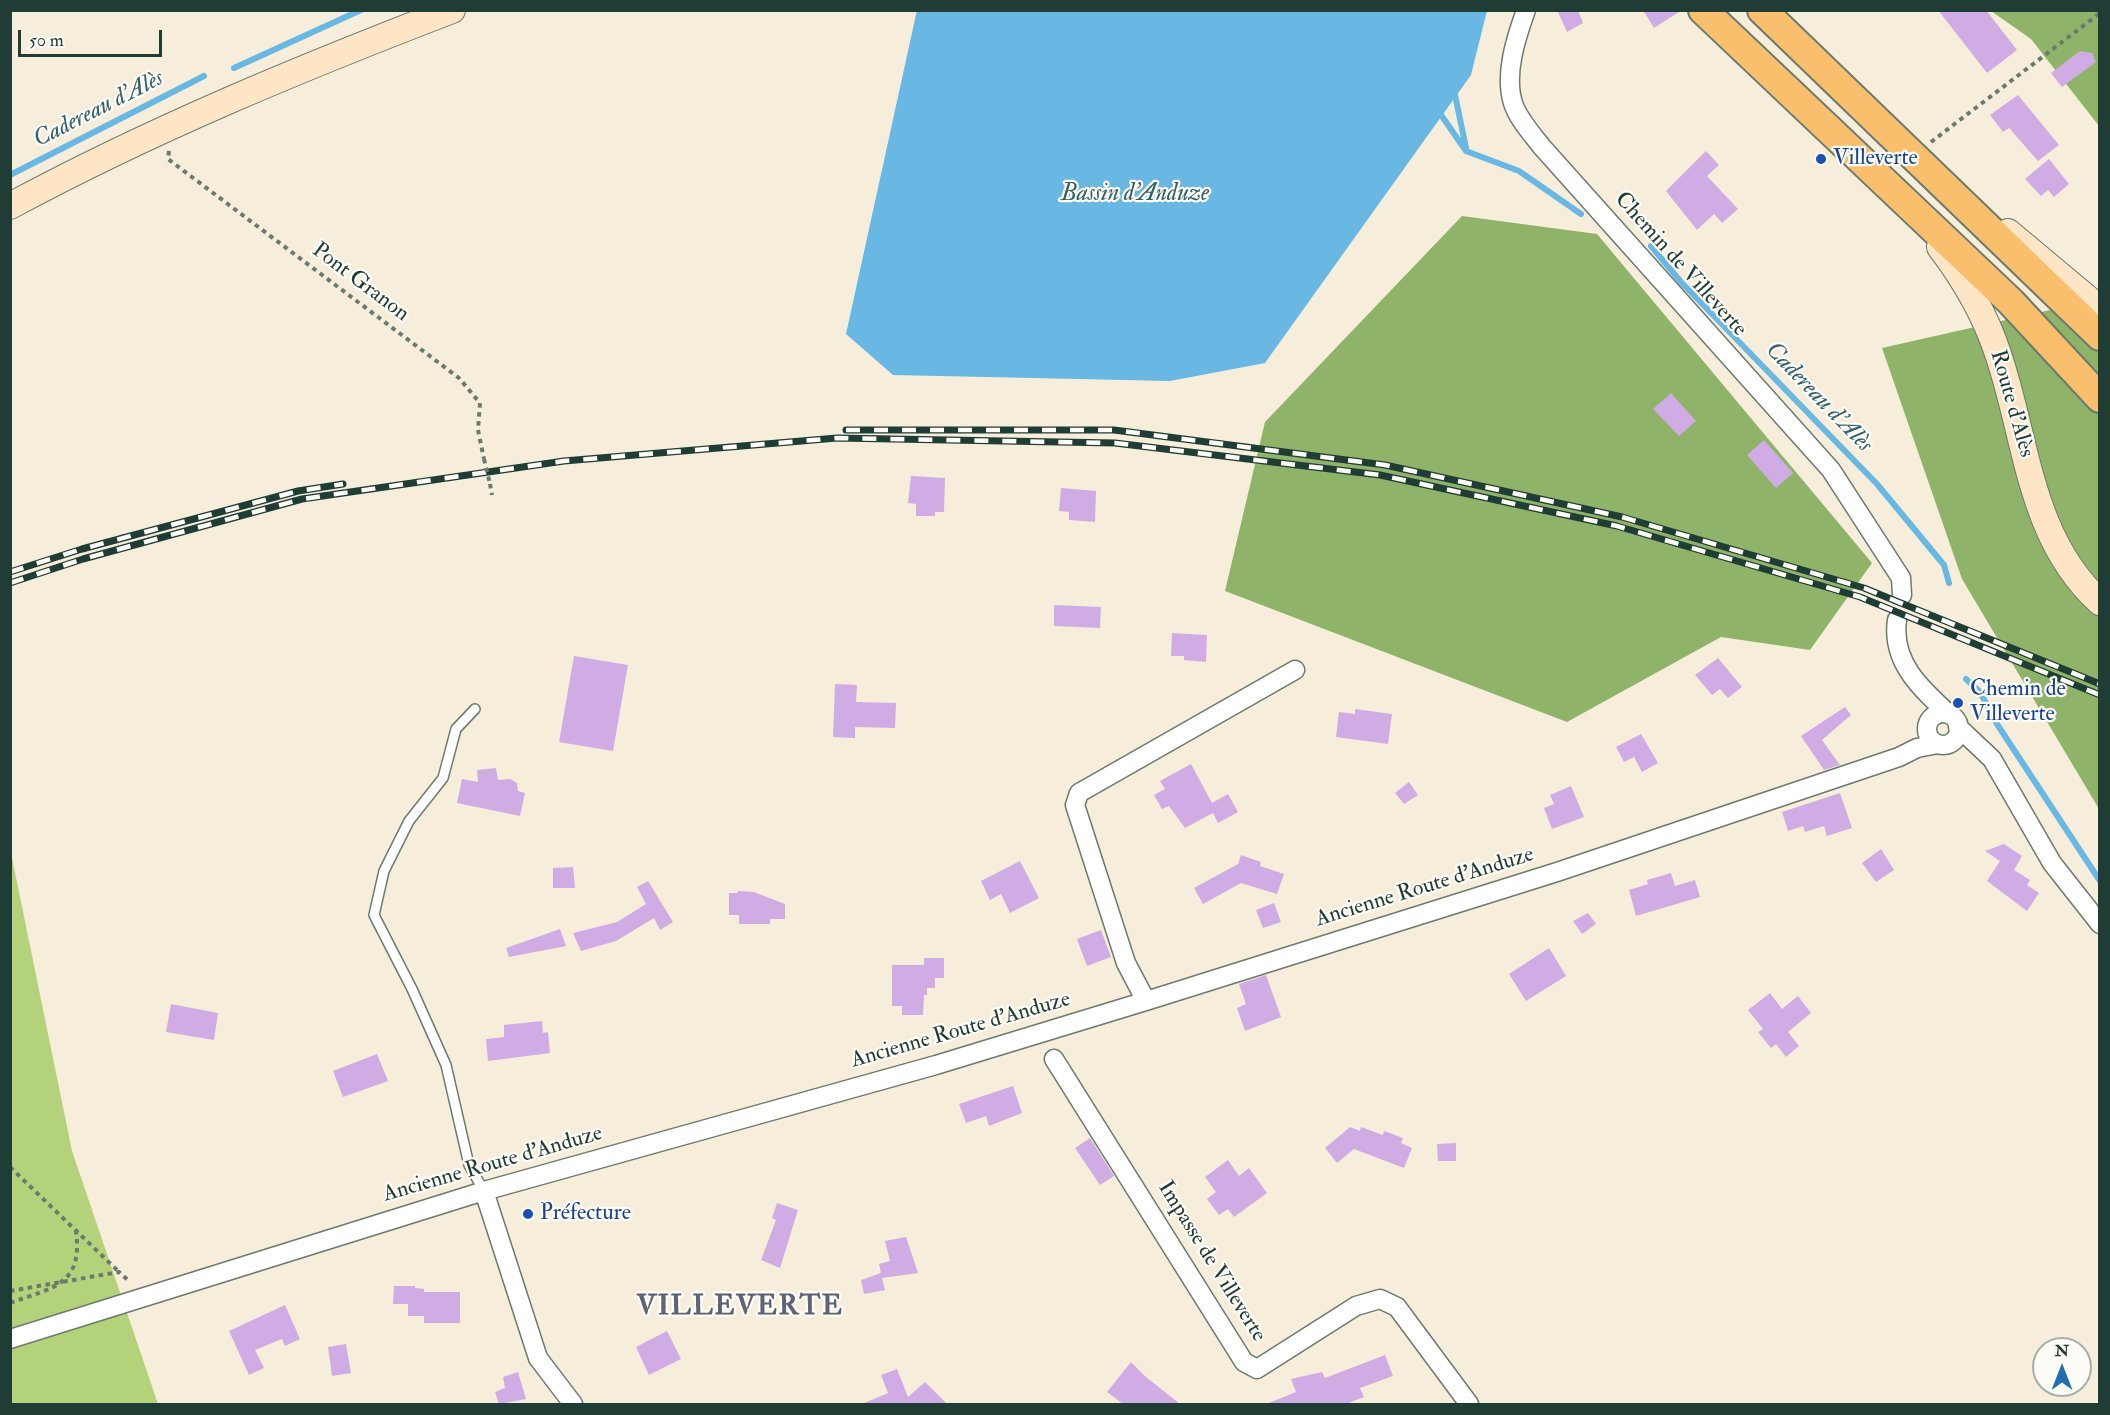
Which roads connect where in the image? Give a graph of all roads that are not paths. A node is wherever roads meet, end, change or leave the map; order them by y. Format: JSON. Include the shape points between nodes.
{"nodes":[{"id":1,"x":452,"y":10,"type":"edge"},
{"id":2,"x":1526,"y":10,"type":"edge"},
{"id":3,"x":1703,"y":10,"type":"edge"},
{"id":4,"x":1762,"y":10,"type":"edge"},
{"id":5,"x":1916,"y":156,"type":"junction"},
{"id":6,"x":10,"y":206,"type":"edge"},
{"id":7,"x":1913,"y":211,"type":"junction"},
{"id":8,"x":2100,"y":309,"type":"edge"},
{"id":9,"x":2100,"y":336,"type":"edge"},
{"id":10,"x":2100,"y":398,"type":"edge"},
{"id":11,"x":1902,"y":595,"type":"dead end"},
{"id":12,"x":2100,"y":602,"type":"edge"},
{"id":13,"x":1897,"y":620,"type":"dead end"},
{"id":14,"x":1295,"y":670,"type":"dead end"},
{"id":15,"x":476,"y":709,"type":"dead end"},
{"id":16,"x":1939,"y":733,"type":"junction"},
{"id":17,"x":2100,"y":924,"type":"edge"},
{"id":18,"x":1146,"y":1001,"type":"junction"},
{"id":19,"x":1054,"y":1059,"type":"dead end"},
{"id":20,"x":484,"y":1191,"type":"junction"},
{"id":21,"x":10,"y":1339,"type":"edge"},
{"id":22,"x":573,"y":1404,"type":"edge"},
{"id":23,"x":1468,"y":1404,"type":"edge"}],
"edges":[{"from":1,"to":6,"type":"main road","via":[[235,96]]},
{"from":2,"to":11,"type":"street","name":"Chemin de Villeverte","via":[[1511,72],[1514,105],[1526,125],[1549,156],[1831,470],[1901,578]]},
{"from":3,"to":7,"type":"main road"},
{"from":4,"to":5,"type":"main road"},
{"from":5,"to":8,"type":"main road"},
{"from":5,"to":9,"type":"main road"},
{"from":7,"to":10,"type":"main road","via":[[2011,302]]},
{"from":7,"to":12,"type":"main road","name":"Route d'Alès","via":[[1968,284],[1983,315],[1998,351],[2048,531],[2063,558]]},
{"from":13,"to":16,"type":"street","via":[[1898,652],[1920,686]]},
{"from":14,"to":18,"type":"street","via":[[1079,793],[1075,805],[1126,963]]},
{"from":15,"to":20,"type":"lane","via":[[456,729],[443,778],[409,821],[389,861],[374,915],[446,1065],[470,1165]]},
{"from":16,"to":17,"type":"street","via":[[1972,742],[1992,759],[2052,862]]},
{"from":16,"to":18,"type":"street","name":"Ancienne Route d'Anduze","via":[[1899,757],[1557,872]]},
{"from":18,"to":20,"type":"street","name":"Ancienne Route d'Anduze","via":[[936,1065]]},
{"from":19,"to":23,"type":"street","name":"Impasse de Villeverte","via":[[1244,1362],[1257,1369],[1356,1306],[1380,1299],[1397,1307]]},
{"from":20,"to":21,"type":"street","name":"Ancienne Route d'Anduze"},
{"from":20,"to":22,"type":"street","via":[[538,1358]]}]}
